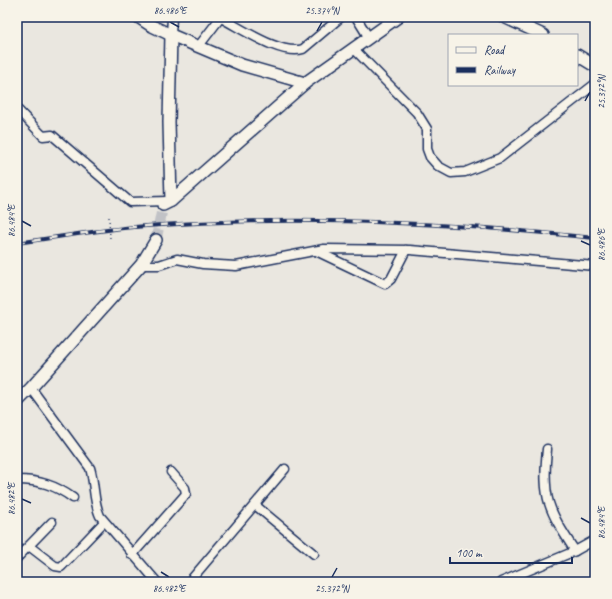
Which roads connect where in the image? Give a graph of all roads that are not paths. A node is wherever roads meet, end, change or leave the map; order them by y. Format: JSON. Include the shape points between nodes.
{"nodes":[{"id":1,"x":138,"y":17,"type":"edge"},
{"id":2,"x":172,"y":17,"type":"edge"},
{"id":3,"x":221,"y":17,"type":"edge"},
{"id":4,"x":342,"y":17,"type":"edge"},
{"id":5,"x":356,"y":17,"type":"edge"},
{"id":6,"x":398,"y":17,"type":"edge"},
{"id":7,"x":504,"y":17,"type":"edge"},
{"id":8,"x":542,"y":34,"type":"edge"},
{"id":9,"x":171,"y":36,"type":"junction"},
{"id":10,"x":369,"y":38,"type":"junction"},
{"id":11,"x":198,"y":47,"type":"junction"},
{"id":12,"x":354,"y":49,"type":"junction"},
{"id":13,"x":578,"y":56,"type":"edge"},
{"id":14,"x":595,"y":66,"type":"edge"},
{"id":15,"x":306,"y":83,"type":"junction"},
{"id":16,"x":595,"y":84,"type":"edge"},
{"id":17,"x":17,"y":109,"type":"edge"},
{"id":18,"x":167,"y":203,"type":"junction"},
{"id":19,"x":156,"y":240,"type":"tunnel mouth"},
{"id":20,"x":406,"y":250,"type":"junction"},
{"id":21,"x":316,"y":251,"type":"junction"},
{"id":22,"x":141,"y":264,"type":"junction"},
{"id":23,"x":595,"y":266,"type":"edge"},
{"id":24,"x":31,"y":388,"type":"junction"},
{"id":25,"x":17,"y":402,"type":"edge"},
{"id":26,"x":548,"y":449,"type":"dead end"},
{"id":27,"x":285,"y":469,"type":"dead end"},
{"id":28,"x":171,"y":472,"type":"dead end"},
{"id":29,"x":17,"y":480,"type":"edge"},
{"id":30,"x":73,"y":498,"type":"dead end"},
{"id":31,"x":256,"y":505,"type":"junction"},
{"id":32,"x":52,"y":522,"type":"dead end"},
{"id":33,"x":104,"y":522,"type":"junction"},
{"id":34,"x":595,"y":540,"type":"edge"},
{"id":35,"x":29,"y":546,"type":"junction"},
{"id":36,"x":576,"y":551,"type":"junction"},
{"id":37,"x":19,"y":553,"type":"edge"},
{"id":38,"x":314,"y":554,"type":"dead end"},
{"id":39,"x":132,"y":555,"type":"junction"},
{"id":40,"x":158,"y":582,"type":"edge"},
{"id":41,"x":189,"y":582,"type":"edge"},
{"id":42,"x":501,"y":582,"type":"edge"}],
"edges":[{"from":1,"to":9,"type":"main road"},
{"from":2,"to":9,"type":"street"},
{"from":3,"to":4,"type":"street","via":[[271,44],[296,51],[303,49]]},
{"from":3,"to":11,"type":"street"},
{"from":5,"to":10,"type":"street"},
{"from":6,"to":10,"type":"main road"},
{"from":7,"to":8,"type":"main road"},
{"from":9,"to":11,"type":"main road"},
{"from":9,"to":18,"type":"main road"},
{"from":10,"to":12,"type":"main road"},
{"from":11,"to":15,"type":"main road","via":[[242,65]]},
{"from":12,"to":15,"type":"main road"},
{"from":12,"to":16,"type":"street","via":[[417,112],[427,129],[430,157],[438,166],[451,173],[465,172],[500,158]]},
{"from":13,"to":14,"type":"main road"},
{"from":15,"to":18,"type":"main road"},
{"from":17,"to":18,"type":"street","via":[[42,136],[52,135],[130,202]]},
{"from":19,"to":22,"type":"main road"},
{"from":20,"to":21,"type":"street","via":[[330,248]]},
{"from":20,"to":21,"type":"street","via":[[385,284]]},
{"from":20,"to":23,"type":"street"},
{"from":21,"to":22,"type":"street","via":[[236,266],[177,259],[159,265]]},
{"from":22,"to":24,"type":"main road"},
{"from":24,"to":25,"type":"main road"},
{"from":24,"to":33,"type":"street","via":[[90,468],[95,507]]},
{"from":26,"to":36,"type":"street","via":[[545,472],[547,501]]},
{"from":27,"to":31,"type":"street"},
{"from":28,"to":39,"type":"street","via":[[185,488],[186,494]]},
{"from":29,"to":30,"type":"street","via":[[45,482]]},
{"from":31,"to":38,"type":"street"},
{"from":31,"to":41,"type":"street"},
{"from":32,"to":35,"type":"street"},
{"from":33,"to":35,"type":"street","via":[[61,567],[55,566]]},
{"from":33,"to":39,"type":"street"},
{"from":34,"to":36,"type":"street"},
{"from":35,"to":37,"type":"street"},
{"from":36,"to":42,"type":"street"},
{"from":39,"to":40,"type":"street"}]}
